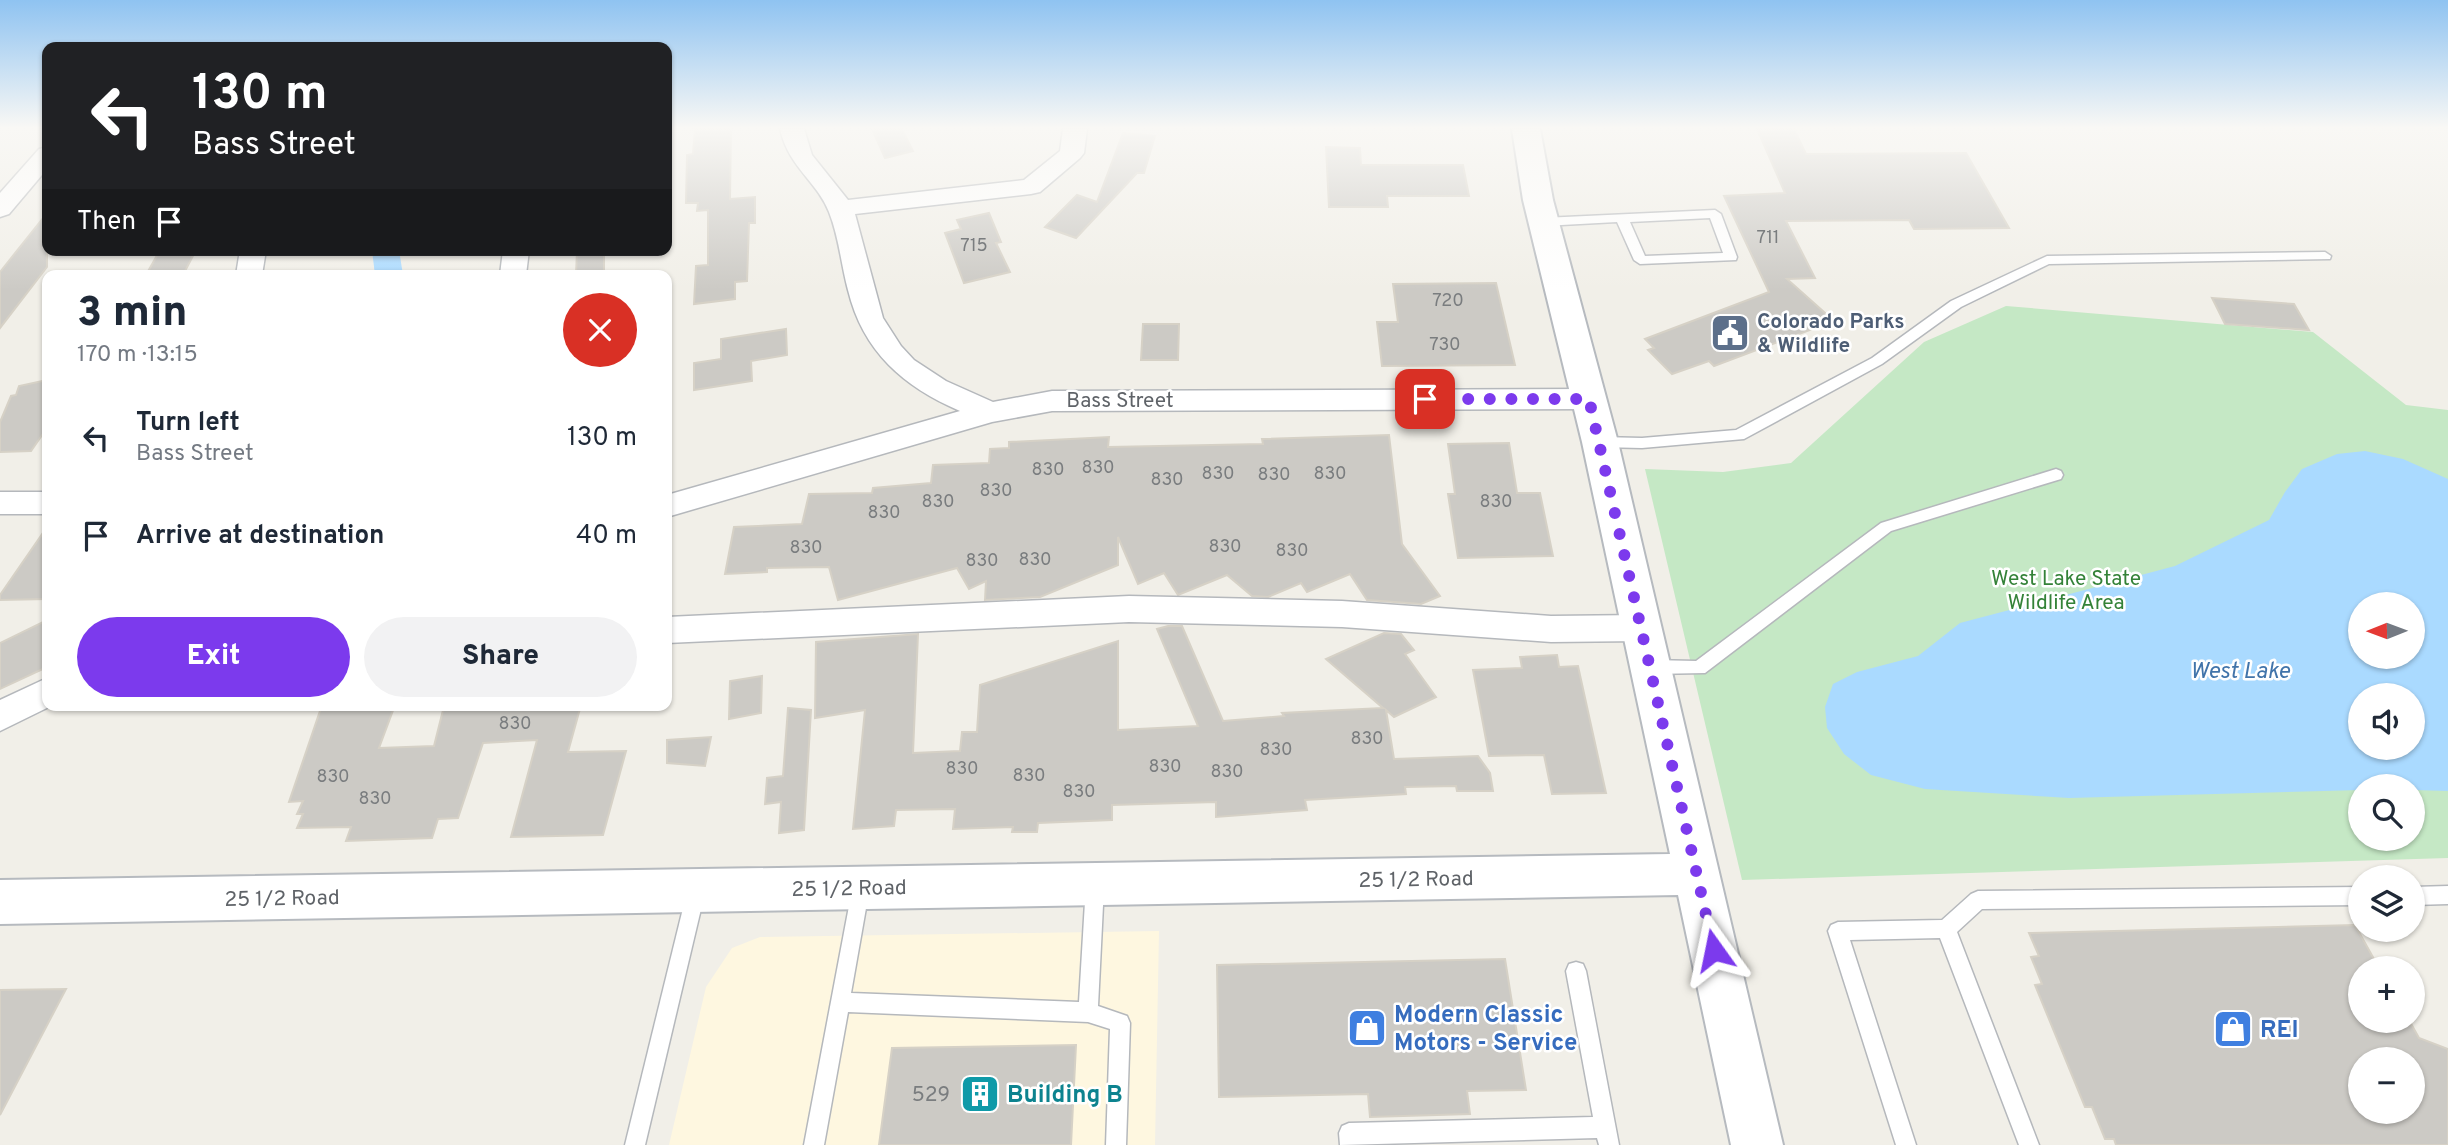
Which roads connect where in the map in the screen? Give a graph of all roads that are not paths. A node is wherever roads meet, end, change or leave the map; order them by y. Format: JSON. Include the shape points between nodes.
{"nodes":[{"id":1,"x":23,"y":182,"type":"edge"},
{"id":2,"x":819,"y":182,"type":"edge"},
{"id":3,"x":1037,"y":182,"type":"edge"},
{"id":4,"x":1536,"y":182,"type":"edge"},
{"id":5,"x":841,"y":208,"type":"junction"},
{"id":6,"x":0,"y":209,"type":"edge"},
{"id":7,"x":1622,"y":219,"type":"junction"},
{"id":8,"x":1543,"y":222,"type":"junction"},
{"id":9,"x":2325,"y":256,"type":"dead end"},
{"id":10,"x":1589,"y":399,"type":"junction"},
{"id":11,"x":992,"y":412,"type":"junction"},
{"id":12,"x":1600,"y":443,"type":"junction"},
{"id":13,"x":2056,"y":475,"type":"dead end"},
{"id":14,"x":0,"y":503,"type":"edge"},
{"id":15,"x":42,"y":503,"type":"edge"},
{"id":16,"x":672,"y":505,"type":"edge"},
{"id":17,"x":1642,"y":628,"type":"junction"},
{"id":18,"x":672,"y":629,"type":"edge"},
{"id":19,"x":1651,"y":667,"type":"junction"},
{"id":20,"x":42,"y":695,"type":"edge"},
{"id":21,"x":0,"y":716,"type":"edge"},
{"id":22,"x":1698,"y":874,"type":"junction"},
{"id":23,"x":1095,"y":884,"type":"junction"},
{"id":24,"x":860,"y":888,"type":"junction"},
{"id":25,"x":696,"y":891,"type":"junction"},
{"id":26,"x":2448,"y":895,"type":"edge"},
{"id":27,"x":2348,"y":896,"type":"edge"},
{"id":28,"x":2425,"y":896,"type":"edge"},
{"id":29,"x":0,"y":902,"type":"edge"},
{"id":30,"x":1946,"y":929,"type":"junction"},
{"id":31,"x":1576,"y":971,"type":"dead end"},
{"id":32,"x":840,"y":1002,"type":"junction"},
{"id":33,"x":1088,"y":1012,"type":"junction"},
{"id":34,"x":1607,"y":1136,"type":"edge"},
{"id":35,"x":635,"y":1145,"type":"edge"},
{"id":36,"x":814,"y":1145,"type":"edge"},
{"id":37,"x":1116,"y":1145,"type":"edge"},
{"id":38,"x":1350,"y":1145,"type":"edge"},
{"id":39,"x":1757,"y":1145,"type":"edge"},
{"id":40,"x":1906,"y":1145,"type":"edge"},
{"id":41,"x":2029,"y":1145,"type":"edge"}],
"edges":[{"from":1,"to":6,"type":"street"},
{"from":2,"to":5,"type":"street"},
{"from":3,"to":5,"type":"street","via":[[1031,187]]},
{"from":4,"to":8,"type":"street"},
{"from":5,"to":11,"type":"street","via":[[870,318],[895,360],[944,394]]},
{"from":7,"to":7,"type":"lane","via":[[1715,214],[1731,257],[1640,260]]},
{"from":7,"to":8,"type":"lane"},
{"from":8,"to":10,"type":"street"},
{"from":9,"to":12,"type":"lane","via":[[2047,260],[1956,304],[1877,361],[1739,435]]},
{"from":10,"to":11,"type":"street","name":"Bass Street","via":[[1052,401]]},
{"from":10,"to":12,"type":"street"},
{"from":11,"to":16,"type":"street","name":"Bass Street"},
{"from":12,"to":17,"type":"street"},
{"from":13,"to":19,"type":"lane","via":[[1885,527],[1699,668]]},
{"from":14,"to":15,"type":"street"},
{"from":17,"to":18,"type":"street","via":[[1551,629],[1342,614],[1129,609]]},
{"from":17,"to":19,"type":"street"},
{"from":19,"to":22,"type":"street"},
{"from":20,"to":21,"type":"street"},
{"from":22,"to":23,"type":"street","name":"25 1/2 Road"},
{"from":22,"to":39,"type":"street"},
{"from":23,"to":24,"type":"street","name":"25 1/2 Road"},
{"from":23,"to":33,"type":"lane"},
{"from":24,"to":25,"type":"street","name":"25 1/2 Road"},
{"from":24,"to":32,"type":"lane"},
{"from":25,"to":29,"type":"street","name":"25 1/2 Road"},
{"from":25,"to":35,"type":"lane"},
{"from":26,"to":28,"type":"lane"},
{"from":27,"to":30,"type":"lane","via":[[1978,900]]},
{"from":30,"to":40,"type":"lane","via":[[1838,931]]},
{"from":30,"to":41,"type":"lane"},
{"from":31,"to":34,"type":"lane"},
{"from":32,"to":33,"type":"lane"},
{"from":32,"to":36,"type":"lane"},
{"from":33,"to":37,"type":"lane","via":[[1120,1023]]},
{"from":34,"to":38,"type":"lane","via":[[1349,1133]]}]}
